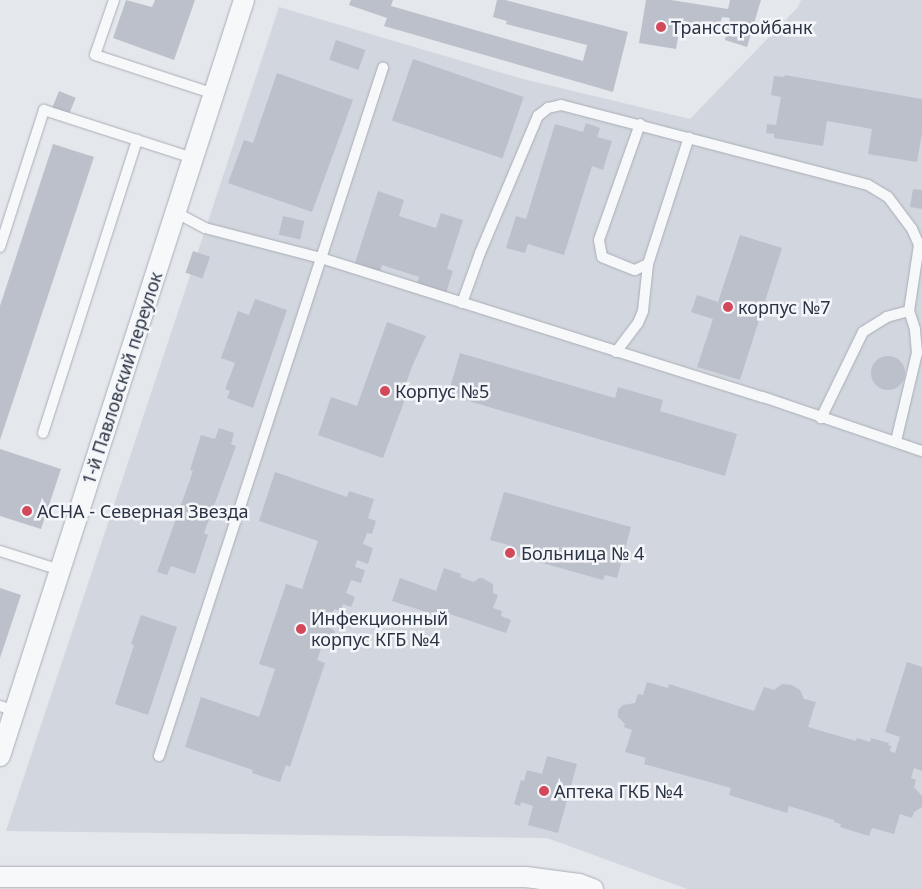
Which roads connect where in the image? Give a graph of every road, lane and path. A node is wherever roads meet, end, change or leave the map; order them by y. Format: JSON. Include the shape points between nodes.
{"nodes":[{"id":1,"x":114,"y":0,"type":"edge"},
{"id":2,"x":244,"y":0,"type":"edge"},
{"id":3,"x":382,"y":68,"type":"dead end"},
{"id":4,"x":214,"y":94,"type":"junction"},
{"id":5,"x":640,"y":124,"type":"junction"},
{"id":6,"x":689,"y":137,"type":"junction"},
{"id":7,"x":137,"y":140,"type":"junction"},
{"id":8,"x":193,"y":158,"type":"junction"},
{"id":9,"x":176,"y":212,"type":"junction"},
{"id":10,"x":0,"y":247,"type":"edge"},
{"id":11,"x":321,"y":258,"type":"junction"},
{"id":12,"x":648,"y":264,"type":"junction"},
{"id":13,"x":462,"y":303,"type":"junction"},
{"id":14,"x":909,"y":311,"type":"junction"},
{"id":15,"x":616,"y":352,"type":"junction"},
{"id":16,"x":820,"y":418,"type":"junction"},
{"id":17,"x":43,"y":433,"type":"dead end"},
{"id":18,"x":896,"y":441,"type":"junction"},
{"id":19,"x":922,"y":451,"type":"edge"},
{"id":20,"x":0,"y":551,"type":"edge"},
{"id":21,"x":60,"y":570,"type":"junction"},
{"id":22,"x":7,"y":708,"type":"edge"},
{"id":23,"x":0,"y":756,"type":"edge"},
{"id":24,"x":159,"y":756,"type":"dead end"},
{"id":25,"x":0,"y":877,"type":"edge"},
{"id":26,"x":593,"y":889,"type":"edge"}],
"edges":[{"from":1,"to":4,"type":"lane","via":[[95,55]]},
{"from":2,"to":4,"type":"street","name":"1-й Павловский переулок"},
{"from":3,"to":11,"type":"lane"},
{"from":4,"to":8,"type":"street","name":"1-й Павловский переулок"},
{"from":5,"to":6,"type":"lane"},
{"from":5,"to":12,"type":"lane","via":[[599,240],[599,249],[602,257],[635,270]]},
{"from":5,"to":13,"type":"lane","via":[[561,105],[548,108],[538,116]]},
{"from":6,"to":12,"type":"lane"},
{"from":6,"to":14,"type":"lane","via":[[868,185],[888,197],[912,228],[919,245]]},
{"from":7,"to":8,"type":"lane"},
{"from":7,"to":10,"type":"lane","via":[[44,110]]},
{"from":7,"to":17,"type":"lane"},
{"from":8,"to":9,"type":"street","name":"1-й Павловский переулок"},
{"from":9,"to":11,"type":"lane","via":[[205,228]]},
{"from":9,"to":21,"type":"street","name":"1-й Павловский переулок"},
{"from":11,"to":13,"type":"lane"},
{"from":11,"to":24,"type":"lane"},
{"from":12,"to":15,"type":"lane","via":[[643,311]]},
{"from":13,"to":15,"type":"lane"},
{"from":14,"to":16,"type":"lane","via":[[887,317],[863,332]]},
{"from":14,"to":18,"type":"lane","via":[[915,329],[917,353]]},
{"from":15,"to":16,"type":"lane"},
{"from":16,"to":18,"type":"lane"},
{"from":18,"to":19,"type":"lane"},
{"from":20,"to":21,"type":"lane"},
{"from":21,"to":22,"type":"street","name":"1-й Павловский переулок"},
{"from":22,"to":23,"type":"street","name":"1-й Павловский переулок"},
{"from":25,"to":26,"type":"street","via":[[526,878],[579,884]]}]}
